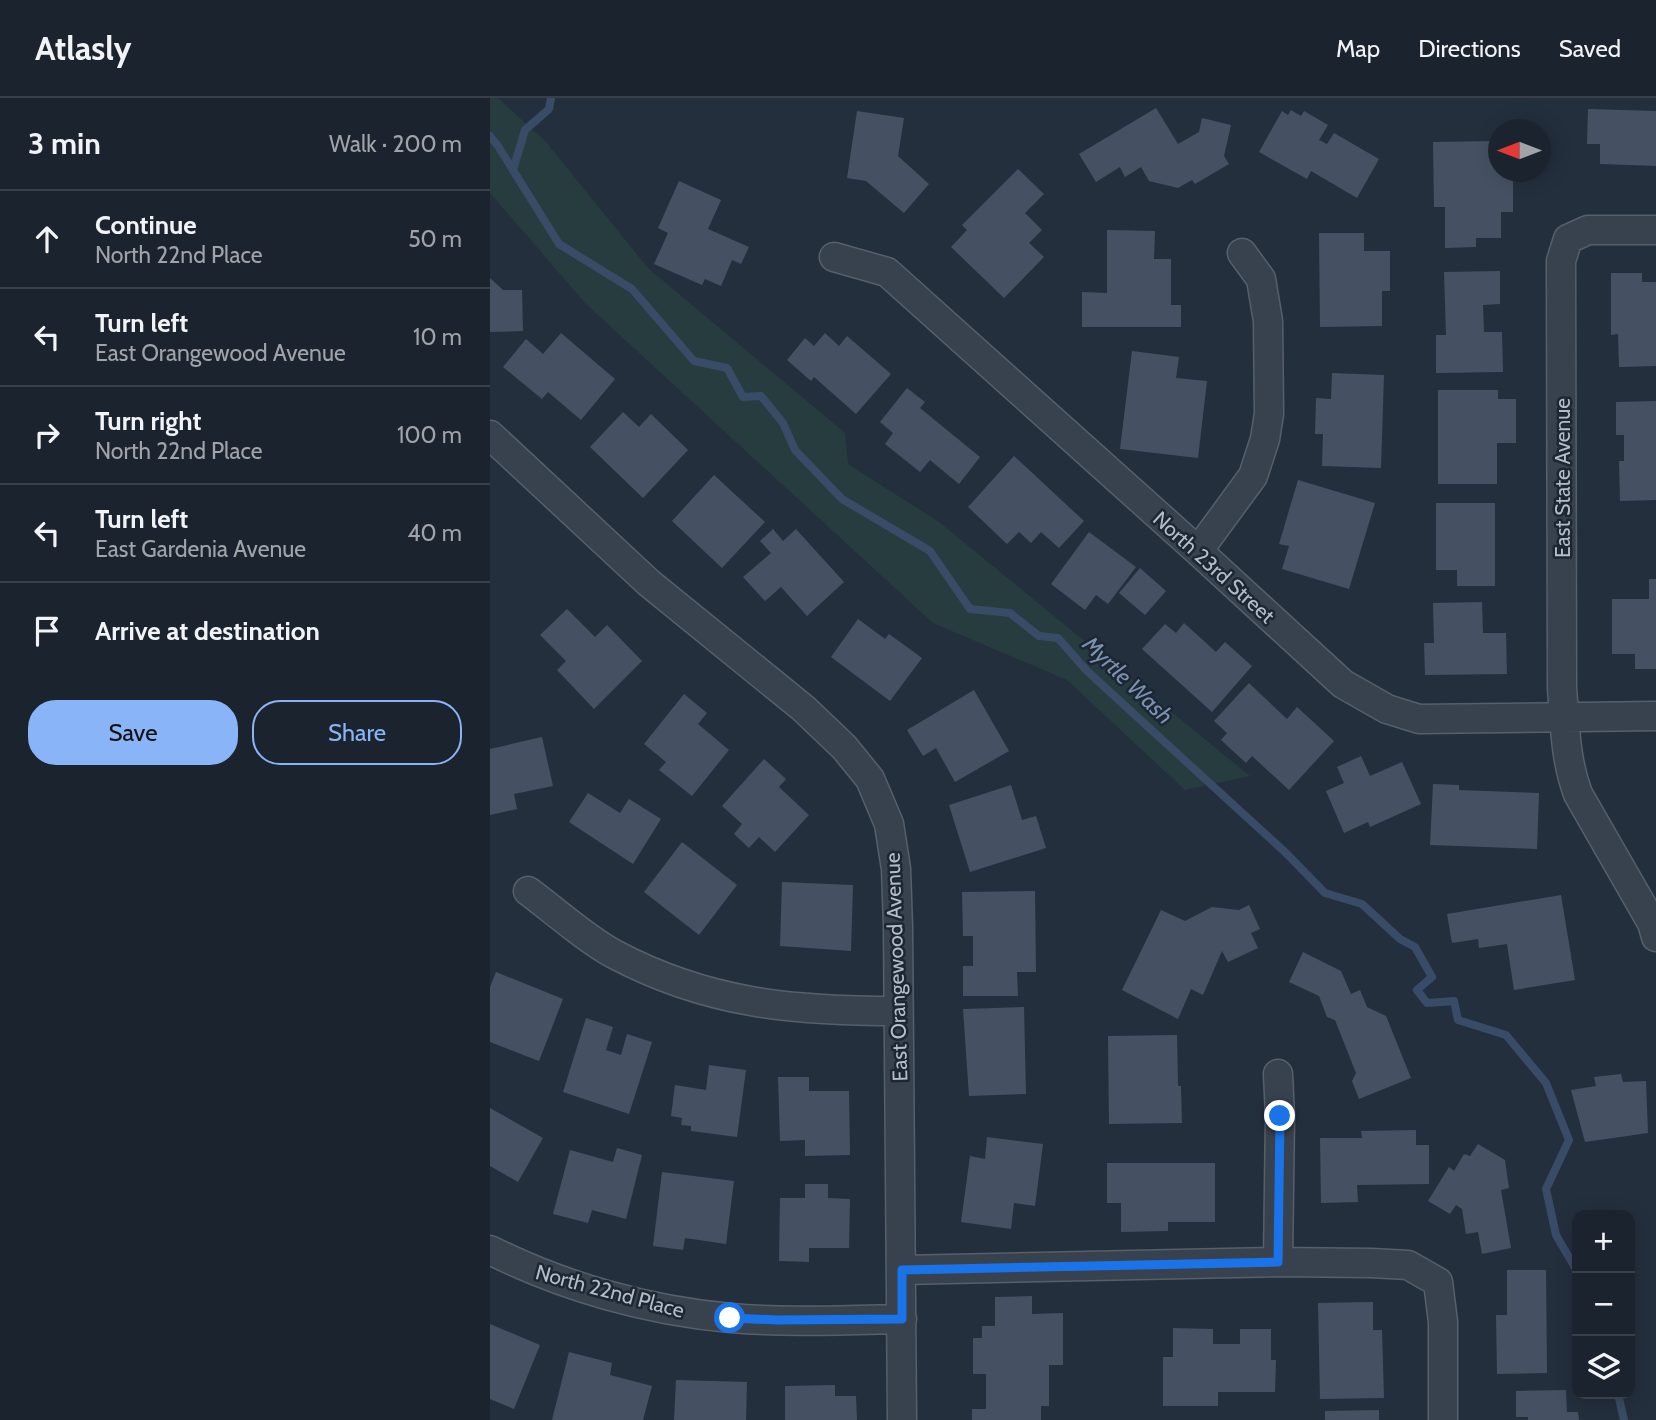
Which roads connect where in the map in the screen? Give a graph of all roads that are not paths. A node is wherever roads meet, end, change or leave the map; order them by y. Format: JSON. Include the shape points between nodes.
{"nodes":[{"id":1,"x":1656,"y":230,"type":"edge"},
{"id":2,"x":1242,"y":253,"type":"dead end"},
{"id":3,"x":834,"y":257,"type":"dead end"},
{"id":4,"x":490,"y":435,"type":"edge"},
{"id":5,"x":1198,"y":551,"type":"junction"},
{"id":6,"x":1656,"y":716,"type":"edge"},
{"id":7,"x":1564,"y":718,"type":"junction"},
{"id":8,"x":528,"y":891,"type":"dead end"},
{"id":9,"x":1656,"y":936,"type":"edge"},
{"id":10,"x":898,"y":1011,"type":"junction"},
{"id":11,"x":1278,"y":1074,"type":"dead end"},
{"id":12,"x":490,"y":1250,"type":"edge"},
{"id":13,"x":1278,"y":1262,"type":"junction"},
{"id":14,"x":902,"y":1270,"type":"junction"},
{"id":15,"x":902,"y":1319,"type":"junction"},
{"id":16,"x":902,"y":1420,"type":"edge"},
{"id":17,"x":1443,"y":1420,"type":"edge"}],
"edges":[{"from":1,"to":7,"type":"street","name":"East State Avenue","via":[[1588,230],[1568,239],[1561,261]]},
{"from":2,"to":5,"type":"street","via":[[1261,279],[1268,321],[1269,414],[1253,476]]},
{"from":3,"to":5,"type":"street","name":"North 23rd Street","via":[[887,272]]},
{"from":4,"to":10,"type":"street","name":"East Orangewood Avenue","via":[[649,583],[803,708],[845,747],[870,779],[889,824],[896,869]]},
{"from":5,"to":7,"type":"street","name":"North 23rd Street","via":[[1343,684],[1387,709],[1419,719]]},
{"from":6,"to":7,"type":"street","name":"North 23rd Street"},
{"from":7,"to":9,"type":"street","name":"East State Avenue","via":[[1570,773],[1578,794]]},
{"from":8,"to":10,"type":"street","via":[[612,953],[703,991],[770,1006]]},
{"from":10,"to":14,"type":"street","name":"East Orangewood Avenue"},
{"from":11,"to":13,"type":"street"},
{"from":12,"to":15,"type":"street","name":"North 22nd Place","via":[[531,1270],[614,1297],[682,1312],[777,1320]]},
{"from":13,"to":14,"type":"street"},
{"from":13,"to":17,"type":"street","via":[[1408,1265],[1438,1282],[1443,1322]]},
{"from":14,"to":15,"type":"street","name":"East Orangewood Avenue"},
{"from":15,"to":16,"type":"street","name":"East Orangewood Avenue"}]}
